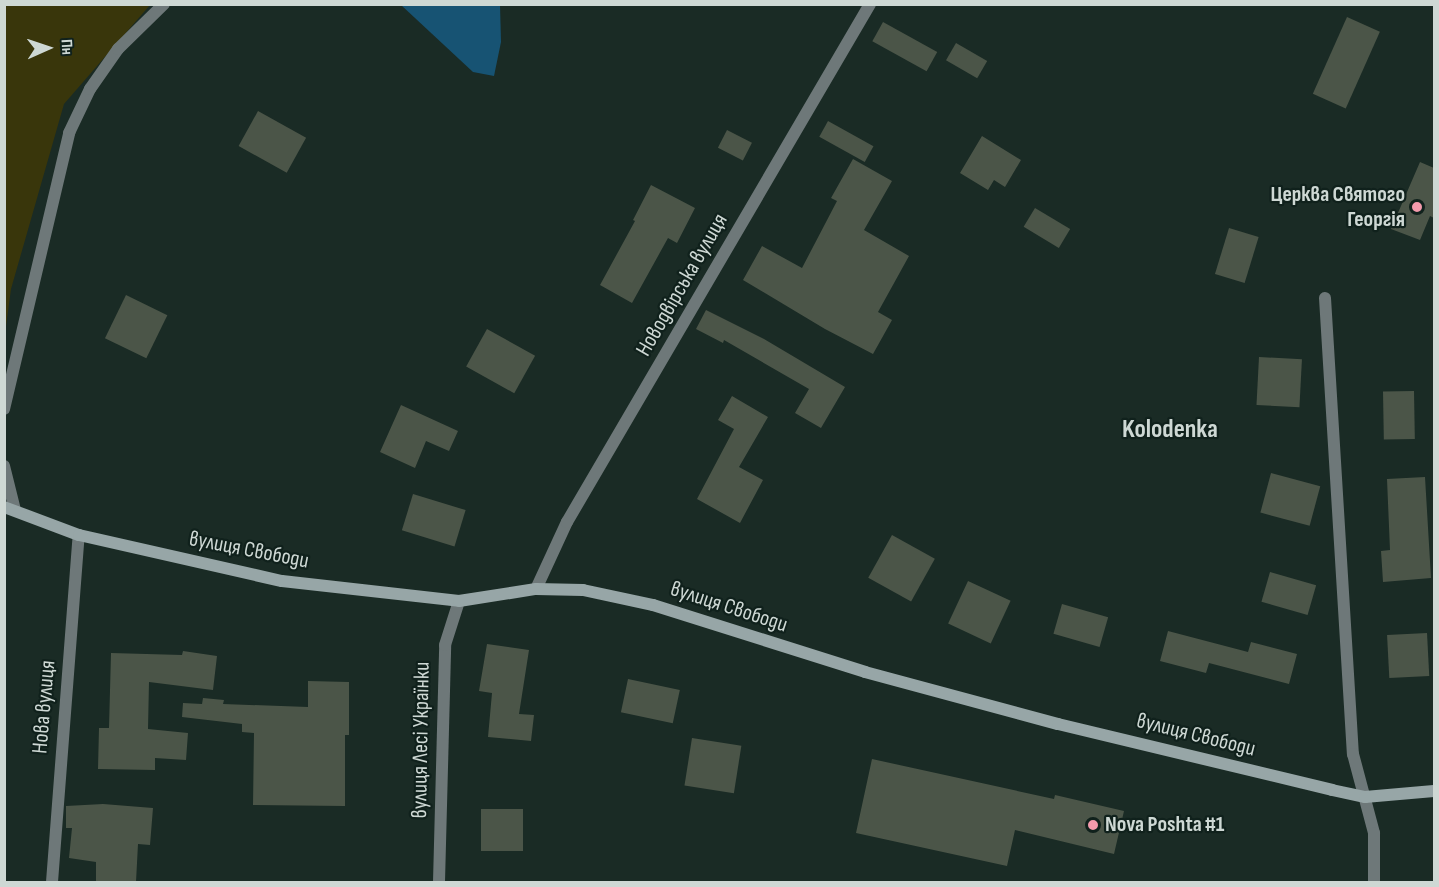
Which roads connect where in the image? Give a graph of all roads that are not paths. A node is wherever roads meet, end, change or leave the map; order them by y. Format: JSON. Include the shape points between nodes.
{"nodes":[{"id":1,"x":164,"y":4,"type":"edge"},
{"id":2,"x":870,"y":4,"type":"edge"},
{"id":3,"x":1325,"y":298,"type":"dead end"},
{"id":4,"x":4,"y":409,"type":"edge"},
{"id":5,"x":4,"y":466,"type":"edge"},
{"id":6,"x":10,"y":509,"type":"edge"},
{"id":7,"x":79,"y":535,"type":"junction"},
{"id":8,"x":536,"y":590,"type":"junction"},
{"id":9,"x":459,"y":601,"type":"junction"},
{"id":10,"x":1434,"y":790,"type":"edge"},
{"id":11,"x":1365,"y":797,"type":"junction"},
{"id":12,"x":52,"y":882,"type":"edge"},
{"id":13,"x":439,"y":882,"type":"edge"},
{"id":14,"x":1374,"y":882,"type":"edge"}],
"edges":[{"from":1,"to":4,"type":"street","via":[[118,49],[90,89],[69,133]]},
{"from":2,"to":8,"type":"street","name":"Новодвірська вулиця","via":[[567,522]]},
{"from":3,"to":11,"type":"street","via":[[1353,754]]},
{"from":5,"to":6,"type":"street"},
{"from":6,"to":7,"type":"main road","name":"вулиця Свободи"},
{"from":7,"to":9,"type":"main road","name":"вулиця Свободи","via":[[282,580]]},
{"from":7,"to":12,"type":"street","name":"Нова вулиця"},
{"from":8,"to":9,"type":"main road","name":"вулиця Свободи"},
{"from":8,"to":11,"type":"main road","name":"вулиця Свободи","via":[[583,590],[653,605],[865,672],[1002,709]]},
{"from":9,"to":13,"type":"street","name":"вулиця Лесі Українки","via":[[445,645]]},
{"from":10,"to":11,"type":"main road","name":"вулиця Свободи"},
{"from":11,"to":14,"type":"street","via":[[1374,833]]}]}
